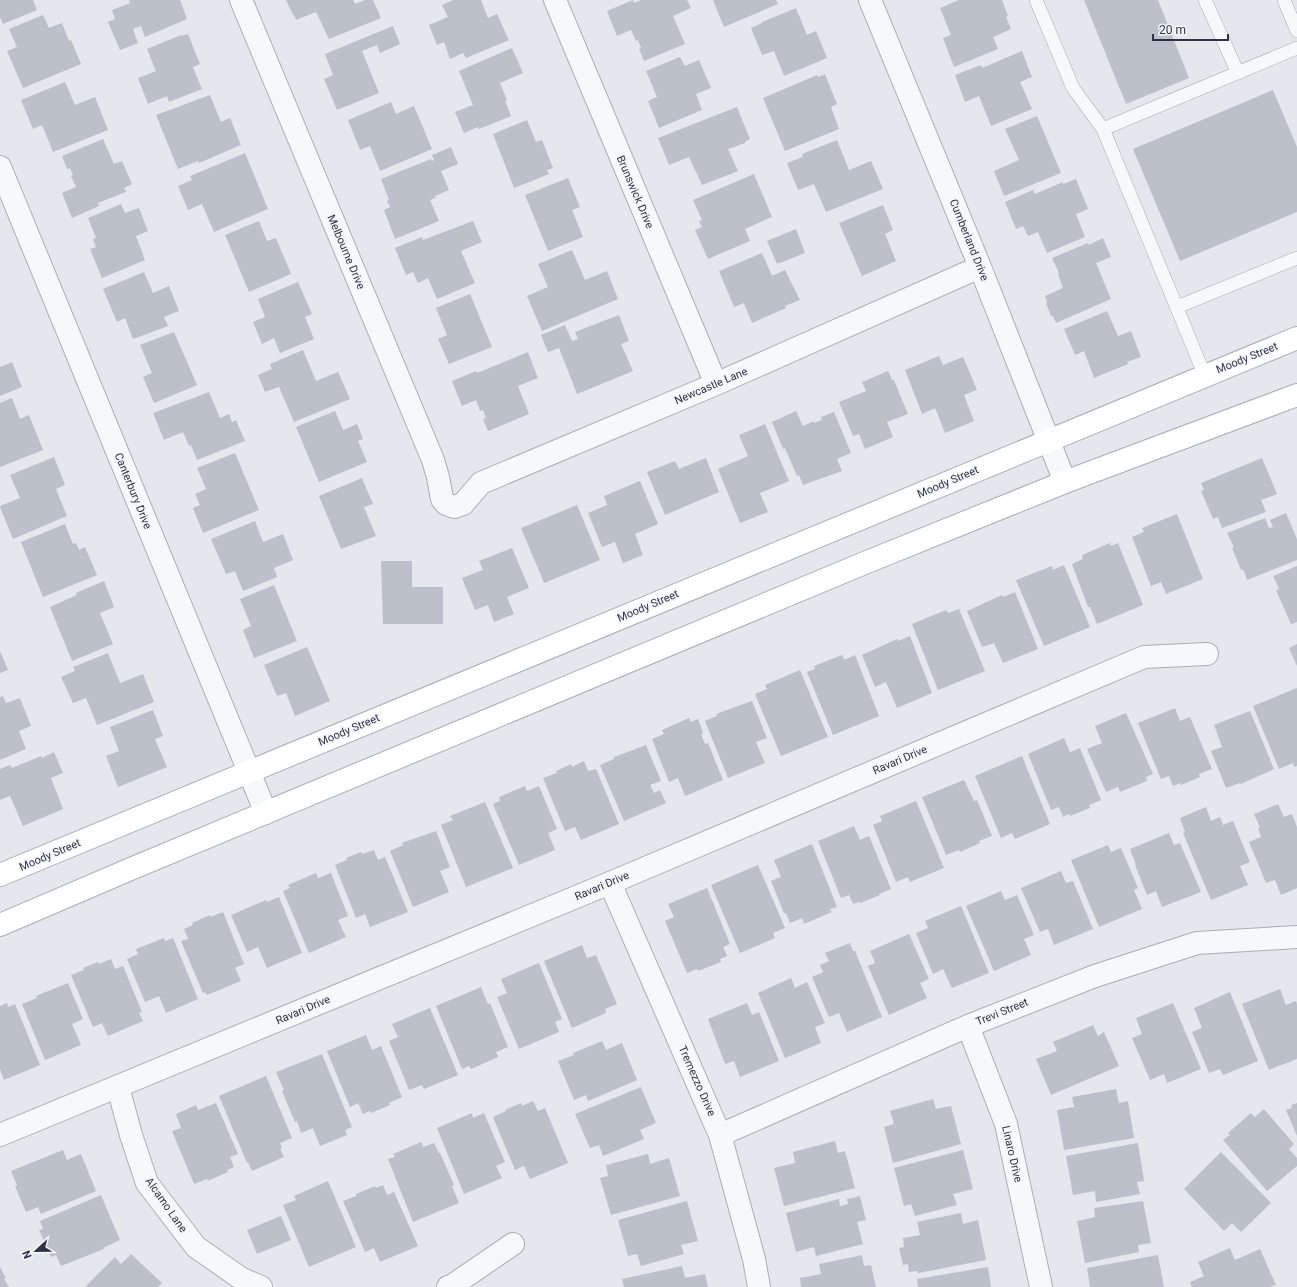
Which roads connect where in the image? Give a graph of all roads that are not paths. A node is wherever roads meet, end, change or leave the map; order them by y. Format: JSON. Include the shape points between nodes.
{"nodes":[{"id":1,"x":241,"y":0,"type":"edge"},
{"id":2,"x":555,"y":0,"type":"edge"},
{"id":3,"x":870,"y":0,"type":"edge"},
{"id":4,"x":1036,"y":0,"type":"edge"},
{"id":5,"x":1205,"y":0,"type":"edge"},
{"id":6,"x":1284,"y":0,"type":"edge"},
{"id":7,"x":1297,"y":31,"type":"edge"},
{"id":8,"x":1297,"y":48,"type":"edge"},
{"id":9,"x":1238,"y":73,"type":"junction"},
{"id":10,"x":1103,"y":129,"type":"junction"},
{"id":11,"x":0,"y":168,"type":"edge"},
{"id":12,"x":1297,"y":258,"type":"edge"},
{"id":13,"x":980,"y":267,"type":"junction"},
{"id":14,"x":1177,"y":307,"type":"junction"},
{"id":15,"x":1297,"y":338,"type":"edge"},
{"id":16,"x":1205,"y":376,"type":"junction"},
{"id":17,"x":716,"y":384,"type":"junction"},
{"id":18,"x":1297,"y":395,"type":"edge"},
{"id":19,"x":1048,"y":440,"type":"junction"},
{"id":20,"x":1065,"y":482,"type":"junction"},
{"id":21,"x":446,"y":504,"type":"joint"},
{"id":22,"x":1207,"y":654,"type":"dead end"},
{"id":23,"x":248,"y":772,"type":"junction"},
{"id":24,"x":266,"y":813,"type":"junction"},
{"id":25,"x":0,"y":875,"type":"edge"},
{"id":26,"x":610,"y":883,"type":"junction"},
{"id":27,"x":0,"y":925,"type":"edge"},
{"id":28,"x":1297,"y":937,"type":"edge"},
{"id":29,"x":968,"y":1026,"type":"junction"},
{"id":30,"x":118,"y":1087,"type":"junction"},
{"id":31,"x":0,"y":1135,"type":"edge"},
{"id":32,"x":720,"y":1135,"type":"junction"},
{"id":33,"x":513,"y":1244,"type":"dead end"},
{"id":34,"x":261,"y":1287,"type":"edge"},
{"id":35,"x":448,"y":1287,"type":"edge"},
{"id":36,"x":759,"y":1287,"type":"edge"},
{"id":37,"x":1040,"y":1287,"type":"edge"}],
"edges":[{"from":1,"to":21,"type":"street","name":"Melbourne Drive","via":[[433,460],[442,498]]},
{"from":2,"to":17,"type":"street","name":"Brunswick Drive"},
{"from":3,"to":13,"type":"street","name":"Cumberland Drive"},
{"from":4,"to":10,"type":"lane","via":[[1073,88]]},
{"from":5,"to":9,"type":"lane"},
{"from":6,"to":7,"type":"lane"},
{"from":8,"to":9,"type":"lane"},
{"from":9,"to":10,"type":"lane"},
{"from":10,"to":14,"type":"lane"},
{"from":11,"to":23,"type":"street","name":"Canterbury Drive"},
{"from":12,"to":14,"type":"lane"},
{"from":13,"to":17,"type":"street","name":"Newcastle Lane"},
{"from":13,"to":19,"type":"street","name":"Cumberland Drive"},
{"from":14,"to":16,"type":"lane"},
{"from":15,"to":16,"type":"main road","name":"Moody Street"},
{"from":16,"to":19,"type":"main road","name":"Moody Street"},
{"from":17,"to":21,"type":"street","name":"Newcastle Lane","via":[[481,483],[463,504],[454,507]]},
{"from":18,"to":20,"type":"main road"},
{"from":19,"to":20,"type":"street","name":"Cumberland Drive"},
{"from":19,"to":23,"type":"main road","name":"Moody Street"},
{"from":20,"to":24,"type":"main road"},
{"from":22,"to":26,"type":"street","name":"Ravari Drive","via":[[1144,657]]},
{"from":23,"to":24,"type":"street","name":"Canterbury Drive"},
{"from":23,"to":25,"type":"main road","name":"Moody Street"},
{"from":24,"to":27,"type":"main road"},
{"from":26,"to":30,"type":"street","name":"Ravari Drive"},
{"from":26,"to":32,"type":"street","name":"Tremezzo Drive"},
{"from":28,"to":29,"type":"street","name":"Trevi Street","via":[[1197,943],[1095,976]]},
{"from":29,"to":32,"type":"street","name":"Trevi Street"},
{"from":29,"to":37,"type":"street","name":"Linaro Drive","via":[[1006,1124]]},
{"from":30,"to":31,"type":"street","name":"Ravari Drive"},
{"from":30,"to":34,"type":"street","name":"Alcamo Lane","via":[[147,1183],[196,1247],[242,1279]]},
{"from":32,"to":36,"type":"street","name":"Tremezzo Drive","via":[[754,1259]]},
{"from":33,"to":35,"type":"street"}]}
